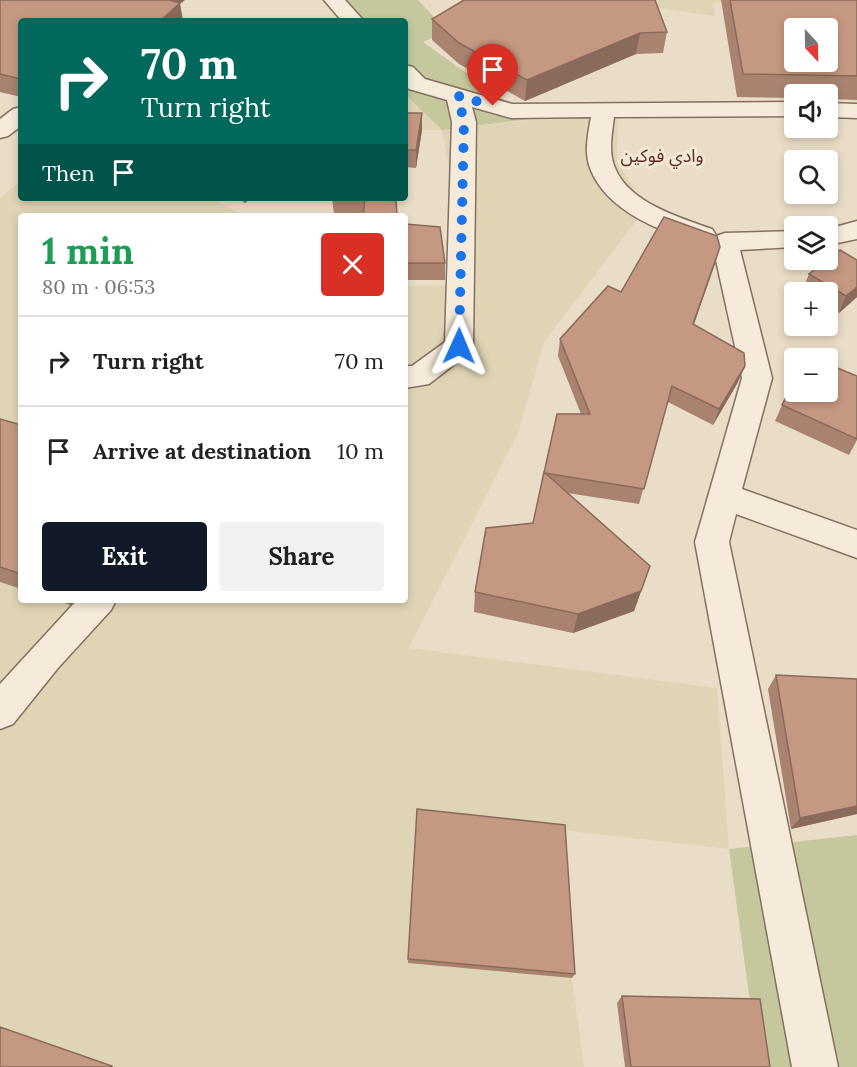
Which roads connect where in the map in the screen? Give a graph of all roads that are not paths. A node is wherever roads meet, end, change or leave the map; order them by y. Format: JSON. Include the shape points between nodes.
{"nodes":[{"id":1,"x":334,"y":0,"type":"edge"},
{"id":2,"x":350,"y":18,"type":"edge"},
{"id":3,"x":408,"y":75,"type":"edge"},
{"id":4,"x":458,"y":96,"type":"junction"},
{"id":5,"x":0,"y":107,"type":"edge"},
{"id":6,"x":603,"y":109,"type":"junction"},
{"id":7,"x":784,"y":109,"type":"edge"},
{"id":8,"x":838,"y":110,"type":"edge"},
{"id":9,"x":857,"y":111,"type":"edge"},
{"id":10,"x":18,"y":113,"type":"edge"},
{"id":11,"x":18,"y":116,"type":"edge"},
{"id":12,"x":0,"y":131,"type":"edge"},
{"id":13,"x":857,"y":229,"type":"edge"},
{"id":14,"x":838,"y":237,"type":"edge"},
{"id":15,"x":784,"y":239,"type":"edge"},
{"id":16,"x":725,"y":242,"type":"junction"},
{"id":17,"x":408,"y":377,"type":"edge"},
{"id":18,"x":724,"y":495,"type":"junction"},
{"id":19,"x":857,"y":544,"type":"edge"},
{"id":20,"x":96,"y":603,"type":"edge"},
{"id":21,"x":0,"y":712,"type":"edge"},
{"id":22,"x":815,"y":1067,"type":"edge"}],
"edges":[{"from":1,"to":2,"type":"street"},
{"from":3,"to":4,"type":"street","via":[[417,84]]},
{"from":4,"to":6,"type":"street","via":[[511,111]]},
{"from":4,"to":17,"type":"street","via":[[464,122],[459,346],[419,376]]},
{"from":5,"to":10,"type":"street"},
{"from":6,"to":7,"type":"street"},
{"from":6,"to":16,"type":"street","via":[[599,153],[609,184],[659,220]]},
{"from":8,"to":9,"type":"street"},
{"from":11,"to":12,"type":"street"},
{"from":13,"to":14,"type":"street"},
{"from":15,"to":16,"type":"street"},
{"from":16,"to":18,"type":"street","via":[[757,378]]},
{"from":18,"to":19,"type":"street"},
{"from":18,"to":22,"type":"street","via":[[712,542]]},
{"from":20,"to":21,"type":"street"}]}
